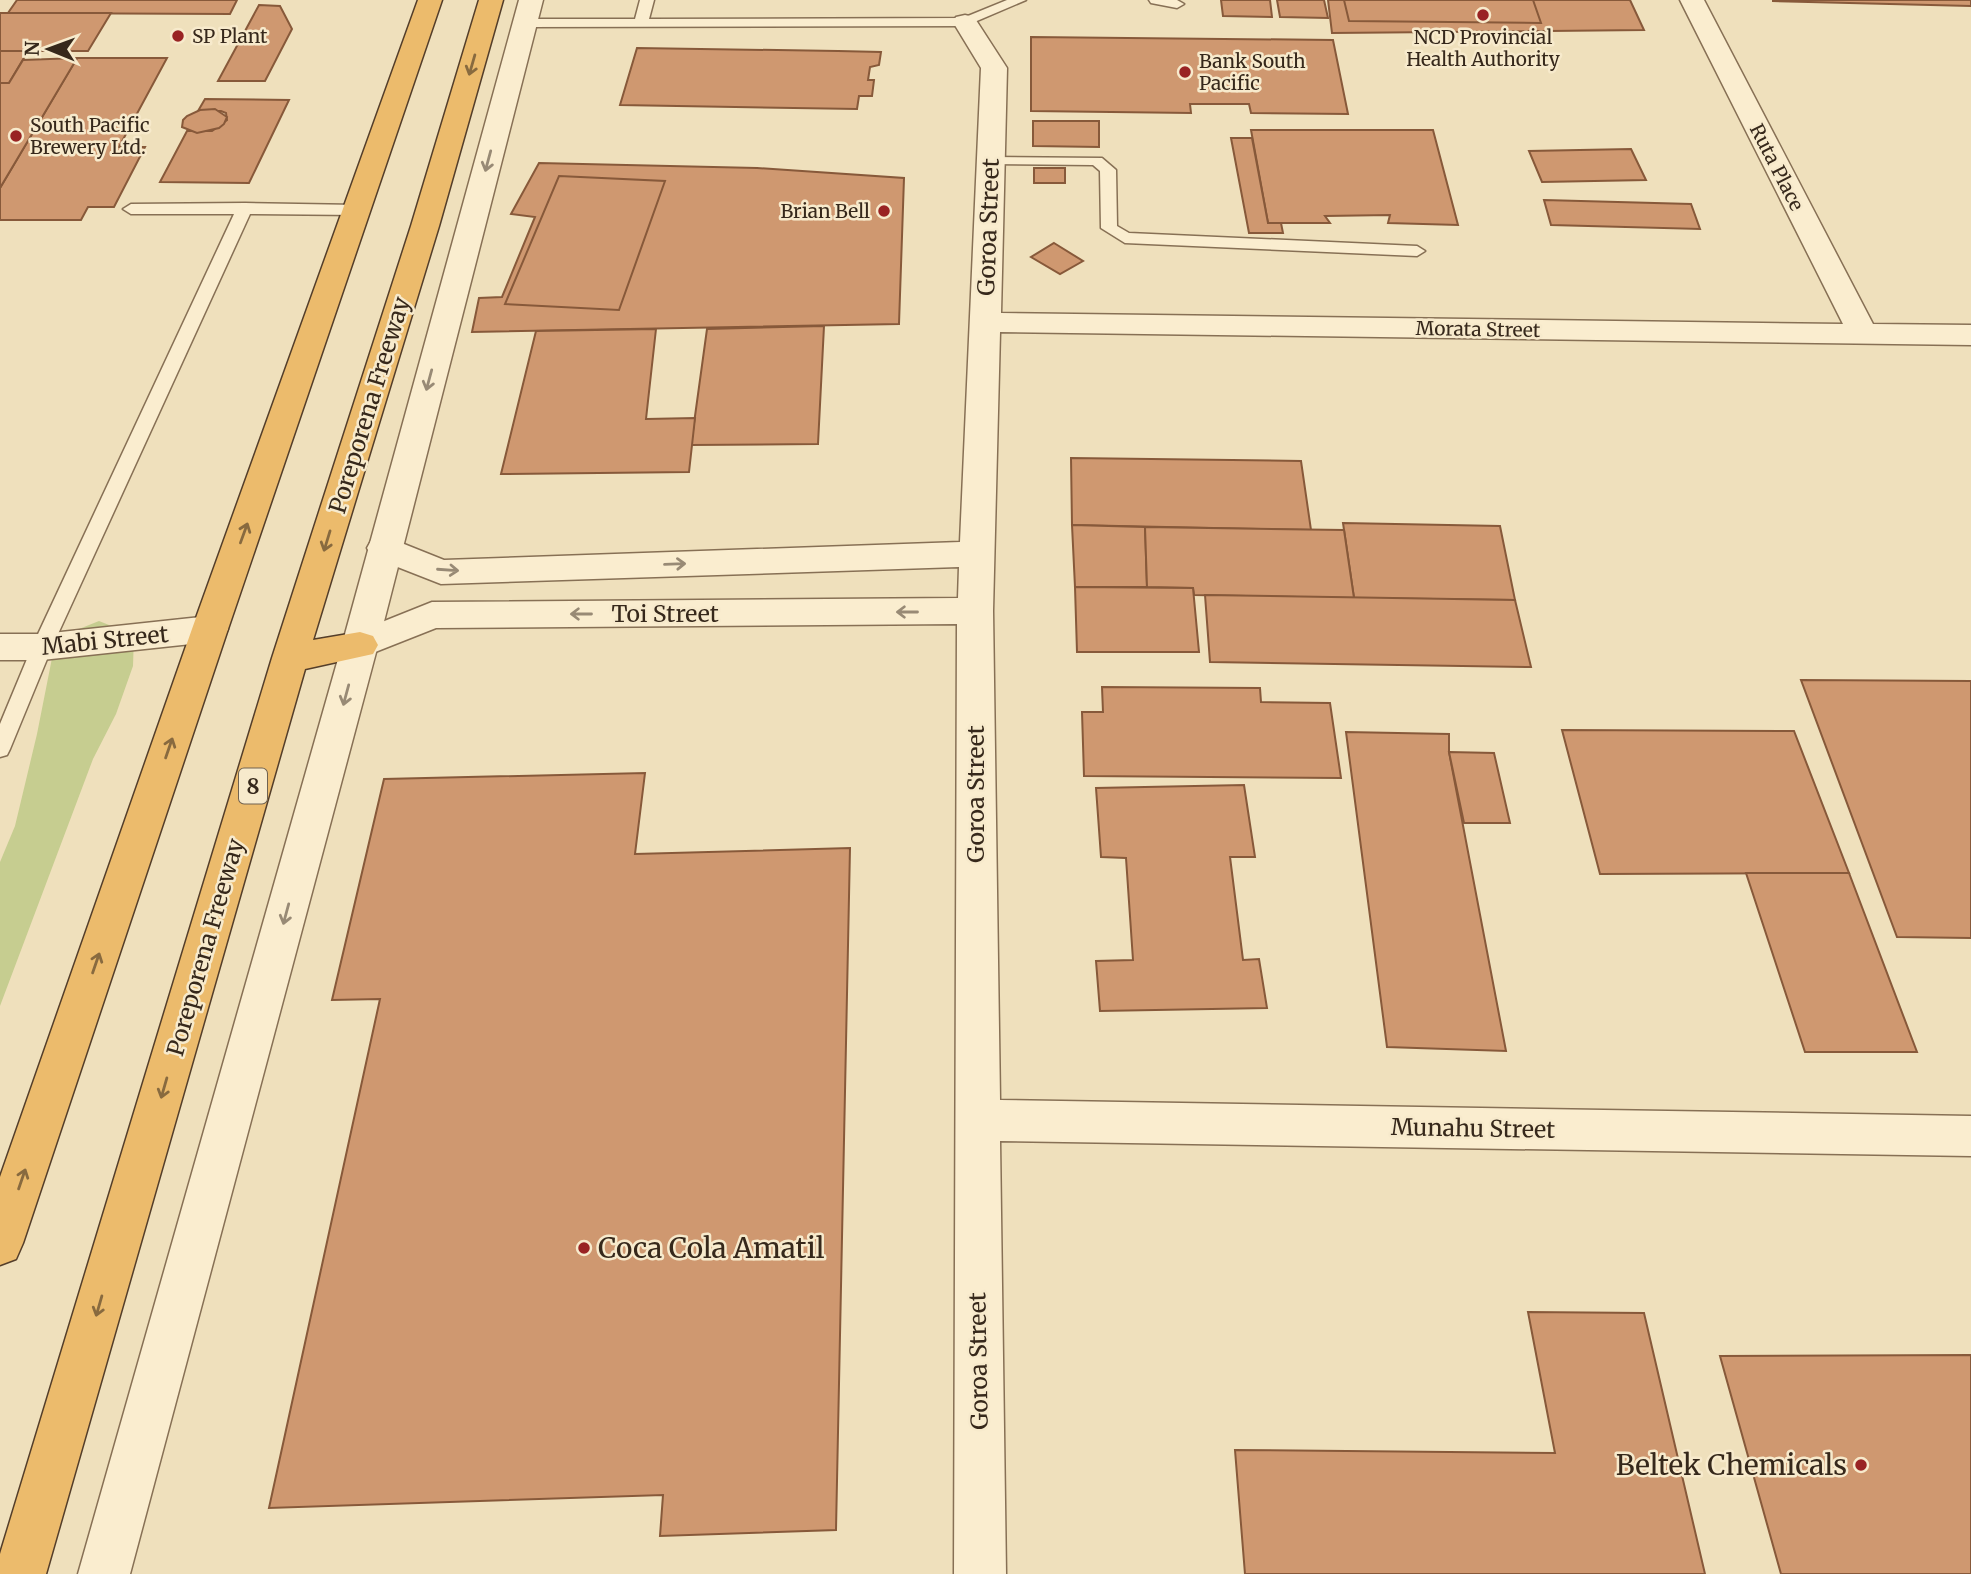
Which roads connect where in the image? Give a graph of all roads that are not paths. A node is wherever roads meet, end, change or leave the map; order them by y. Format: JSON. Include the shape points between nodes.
{"nodes":[{"id":1,"x":430,"y":0,"type":"edge"},
{"id":2,"x":491,"y":0,"type":"edge"},
{"id":3,"x":648,"y":0,"type":"edge"},
{"id":4,"x":1019,"y":0,"type":"edge"},
{"id":5,"x":1156,"y":0,"type":"edge"},
{"id":6,"x":1692,"y":0,"type":"edge"},
{"id":7,"x":1177,"y":4,"type":"dead end"},
{"id":8,"x":528,"y":11,"type":"edge"},
{"id":9,"x":641,"y":22,"type":"junction"},
{"id":10,"x":965,"y":22,"type":"junction"},
{"id":11,"x":990,"y":161,"type":"junction"},
{"id":12,"x":245,"y":208,"type":"junction"},
{"id":13,"x":131,"y":209,"type":"dead end"},
{"id":14,"x":358,"y":210,"type":"junction"},
{"id":15,"x":1417,"y":251,"type":"dead end"},
{"id":16,"x":986,"y":322,"type":"junction"},
{"id":17,"x":1863,"y":334,"type":"junction"},
{"id":18,"x":1971,"y":335,"type":"edge"},
{"id":19,"x":384,"y":548,"type":"junction"},
{"id":20,"x":977,"y":554,"type":"junction"},
{"id":21,"x":975,"y":611,"type":"junction"},
{"id":22,"x":210,"y":629,"type":"junction"},
{"id":23,"x":294,"y":645,"type":"junction"},
{"id":24,"x":360,"y":645,"type":"junction"},
{"id":25,"x":0,"y":648,"type":"edge"},
{"id":26,"x":42,"y":648,"type":"junction"},
{"id":27,"x":0,"y":749,"type":"edge"},
{"id":28,"x":976,"y":1121,"type":"junction"},
{"id":29,"x":1971,"y":1136,"type":"edge"},
{"id":30,"x":0,"y":1243,"type":"edge"},
{"id":31,"x":20,"y":1574,"type":"edge"},
{"id":32,"x":104,"y":1574,"type":"edge"},
{"id":33,"x":980,"y":1574,"type":"edge"}],
"edges":[{"from":1,"to":14,"type":"highway"},
{"from":2,"to":23,"type":"highway","name":"Poreporena Freeway","number":"8","one_way":true},
{"from":3,"to":9,"type":"lane"},
{"from":4,"to":10,"type":"lane"},
{"from":5,"to":7,"type":"lane"},
{"from":6,"to":17,"type":"street","name":"Ruta Place"},
{"from":8,"to":9,"type":"lane"},
{"from":8,"to":19,"type":"street","one_way":true},
{"from":9,"to":10,"type":"lane"},
{"from":10,"to":11,"type":"street","name":"Goroa Street","via":[[994,68]]},
{"from":11,"to":15,"type":"lane","via":[[1097,161],[1105,165],[1109,228],[1125,238]]},
{"from":11,"to":16,"type":"street","name":"Goroa Street"},
{"from":12,"to":13,"type":"lane"},
{"from":12,"to":14,"type":"lane"},
{"from":12,"to":26,"type":"lane"},
{"from":22,"to":14,"type":"highway","one_way":true},
{"from":16,"to":17,"type":"street","name":"Morata Street"},
{"from":16,"to":20,"type":"street","name":"Goroa Street"},
{"from":17,"to":18,"type":"street","name":"Morata Street"},
{"from":19,"to":20,"type":"street","name":"Toi Street","one_way":true,"via":[[441,572]]},
{"from":19,"to":24,"type":"street"},
{"from":20,"to":21,"type":"street","name":"Goroa Street"},
{"from":21,"to":24,"type":"street","name":"Toi Street","one_way":true,"via":[[432,615]]},
{"from":21,"to":28,"type":"street","name":"Goroa Street"},
{"from":22,"to":26,"type":"street","name":"Mabi Street"},
{"from":30,"to":22,"type":"highway","one_way":true},
{"from":23,"to":24,"type":"highway"},
{"from":23,"to":31,"type":"highway","name":"Poreporena Freeway","number":"8","one_way":true},
{"from":24,"to":32,"type":"street","one_way":true},
{"from":25,"to":26,"type":"street","name":"Mabi Street"},
{"from":26,"to":27,"type":"lane"},
{"from":28,"to":29,"type":"street","name":"Munahu Street"},
{"from":28,"to":33,"type":"street","name":"Goroa Street"}]}
